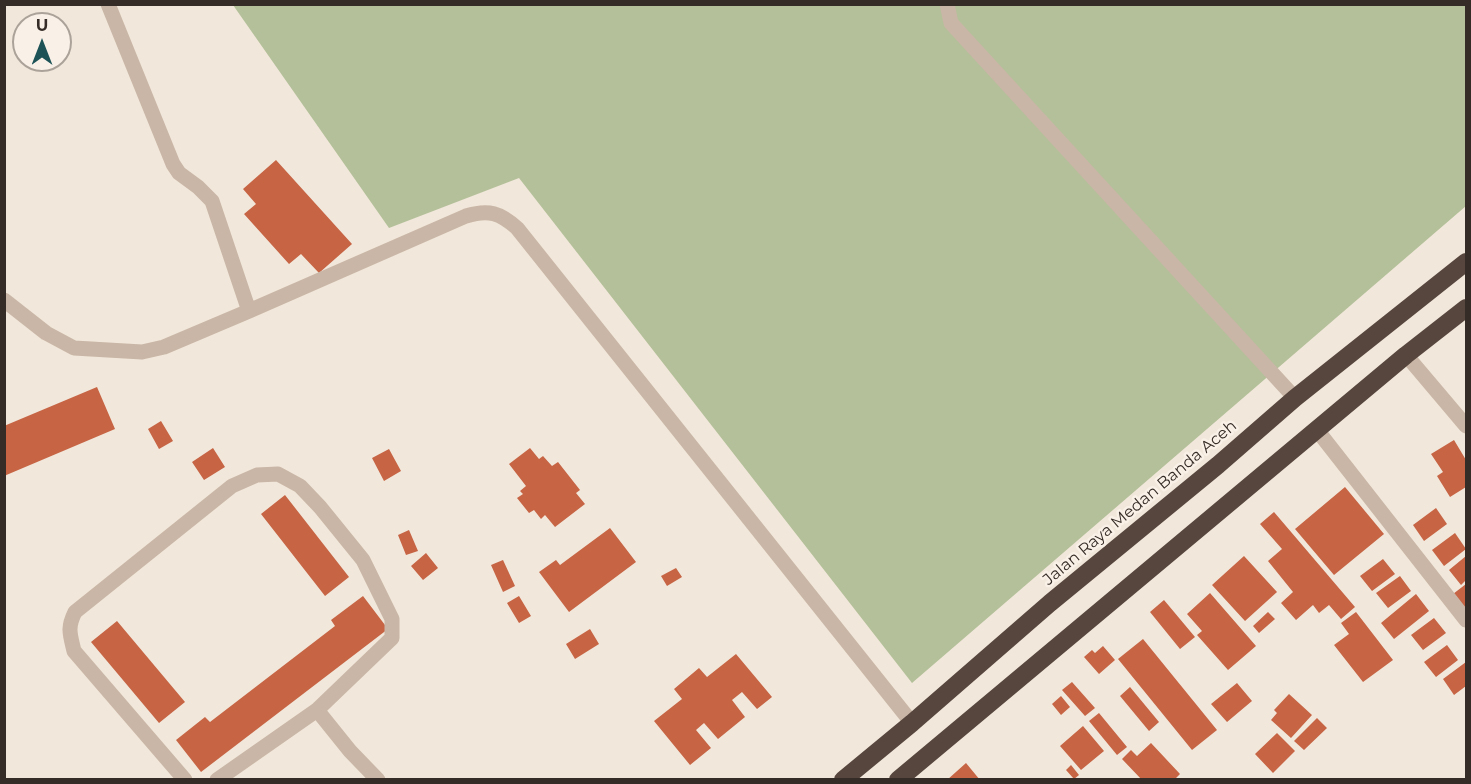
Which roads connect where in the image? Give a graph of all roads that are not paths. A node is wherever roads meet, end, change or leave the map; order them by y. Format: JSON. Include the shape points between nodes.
{"nodes":[{"id":1,"x":108,"y":4,"type":"edge"},
{"id":2,"x":947,"y":4,"type":"edge"},
{"id":3,"x":1467,"y":262,"type":"edge"},
{"id":4,"x":4,"y":300,"type":"edge"},
{"id":5,"x":1467,"y":308,"type":"edge"},
{"id":6,"x":249,"y":311,"type":"junction"},
{"id":7,"x":1406,"y":355,"type":"junction"},
{"id":8,"x":1294,"y":398,"type":"junction"},
{"id":9,"x":1467,"y":426,"type":"edge"},
{"id":10,"x":1317,"y":430,"type":"junction"},
{"id":11,"x":1467,"y":620,"type":"edge"},
{"id":12,"x":317,"y":710,"type":"junction"},
{"id":13,"x":912,"y":723,"type":"junction"},
{"id":14,"x":185,"y":780,"type":"edge"},
{"id":15,"x":217,"y":780,"type":"edge"},
{"id":16,"x":378,"y":780,"type":"edge"},
{"id":17,"x":843,"y":780,"type":"edge"},
{"id":18,"x":898,"y":780,"type":"edge"}],
"edges":[{"from":1,"to":6,"type":"street","via":[[173,164],[212,201]]},
{"from":2,"to":8,"type":"street","via":[[951,23]]},
{"from":3,"to":8,"type":"highway","name":"Jalan Raya Medan Banda Aceh"},
{"from":4,"to":6,"type":"street","via":[[46,333],[74,348],[142,352],[164,347]]},
{"from":5,"to":7,"type":"highway"},
{"from":6,"to":13,"type":"street","via":[[466,216],[478,212],[506,218]]},
{"from":7,"to":9,"type":"street"},
{"from":7,"to":10,"type":"highway"},
{"from":8,"to":13,"type":"highway","name":"Jalan Raya Medan Banda Aceh"},
{"from":10,"to":11,"type":"street"},
{"from":10,"to":18,"type":"highway"},
{"from":12,"to":14,"type":"street","via":[[392,638],[392,619],[363,560],[320,507],[300,486],[278,474],[257,475],[232,486],[75,612],[70,622],[74,651]]},
{"from":12,"to":15,"type":"street"},
{"from":12,"to":16,"type":"street"},
{"from":13,"to":17,"type":"highway","name":"Jalan Raya Medan Banda Aceh"}]}
